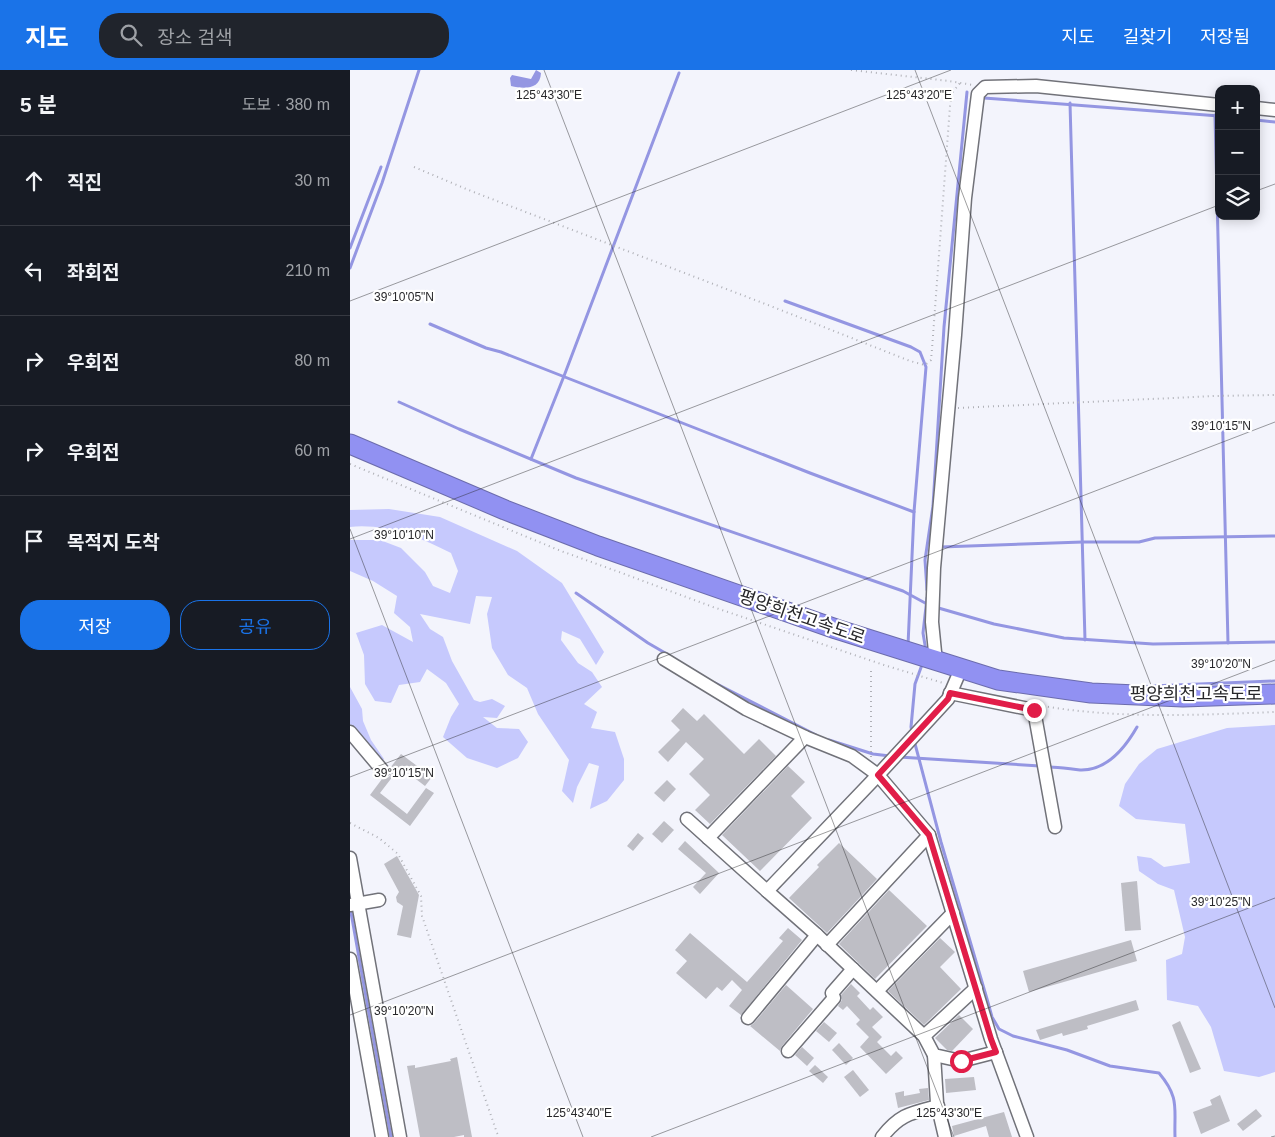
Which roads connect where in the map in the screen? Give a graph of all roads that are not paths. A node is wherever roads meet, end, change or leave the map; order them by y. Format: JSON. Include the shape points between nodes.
{"nodes":[{"id":1,"x":1215,"y":105,"type":"edge"},
{"id":2,"x":1260,"y":108,"type":"edge"},
{"id":3,"x":1275,"y":110,"type":"edge"},
{"id":4,"x":350,"y":444,"type":"edge"},
{"id":5,"x":350,"y":455,"type":"edge"},
{"id":6,"x":664,"y":659,"type":"dead end"},
{"id":7,"x":923,"y":666,"type":"junction"},
{"id":8,"x":954,"y":685,"type":"junction"},
{"id":9,"x":1275,"y":694,"type":"edge"},
{"id":10,"x":1275,"y":704,"type":"edge"},
{"id":11,"x":350,"y":732,"type":"edge"},
{"id":12,"x":805,"y":737,"type":"junction"},
{"id":13,"x":383,"y":771,"type":"dead end"},
{"id":14,"x":878,"y":775,"type":"junction"},
{"id":15,"x":687,"y":819,"type":"dead end"},
{"id":16,"x":1055,"y":827,"type":"dead end"},
{"id":17,"x":929,"y":835,"type":"junction"},
{"id":18,"x":708,"y":838,"type":"junction"},
{"id":19,"x":350,"y":858,"type":"edge"},
{"id":20,"x":767,"y":891,"type":"junction"},
{"id":21,"x":379,"y":900,"type":"dead end"},
{"id":22,"x":354,"y":904,"type":"edge"},
{"id":23,"x":953,"y":913,"type":"junction"},
{"id":24,"x":817,"y":935,"type":"junction"},
{"id":25,"x":827,"y":945,"type":"junction"},
{"id":26,"x":350,"y":959,"type":"edge"},
{"id":27,"x":854,"y":969,"type":"junction"},
{"id":28,"x":976,"y":988,"type":"junction"},
{"id":29,"x":877,"y":991,"type":"junction"},
{"id":30,"x":748,"y":1018,"type":"dead end"},
{"id":31,"x":924,"y":1036,"type":"junction"},
{"id":32,"x":788,"y":1051,"type":"dead end"},
{"id":33,"x":996,"y":1052,"type":"junction"},
{"id":34,"x":934,"y":1055,"type":"junction"},
{"id":35,"x":938,"y":1106,"type":"junction"},
{"id":36,"x":887,"y":1135,"type":"edge"},
{"id":37,"x":382,"y":1137,"type":"edge"},
{"id":38,"x":400,"y":1137,"type":"edge"},
{"id":39,"x":945,"y":1137,"type":"edge"},
{"id":40,"x":1027,"y":1137,"type":"edge"}],
"edges":[{"from":1,"to":7,"type":"street","via":[[1036,86],[985,87],[978,94],[965,198],[932,606],[933,639]]},
{"from":2,"to":3,"type":"street"},
{"from":4,"to":7,"type":"highway","name":"평양희천고속도로","via":[[505,510],[836,629]]},
{"from":5,"to":7,"type":"highway","name":"평양희천고속도로","via":[[636,572]]},
{"from":6,"to":12,"type":"street","via":[[715,692]]},
{"from":7,"to":8,"type":"highway","name":"평양희천고속도로"},
{"from":7,"to":9,"type":"highway","name":"평양희천고속도로","via":[[1091,694],[1183,697]]},
{"from":8,"to":10,"type":"highway","name":"평양희천고속도로","via":[[1070,701],[1190,707]]},
{"from":8,"to":14,"type":"street","via":[[948,699]]},
{"from":8,"to":16,"type":"street","via":[[1034,710]]},
{"from":11,"to":13,"type":"street"},
{"from":12,"to":14,"type":"street","via":[[852,756]]},
{"from":12,"to":18,"type":"street"},
{"from":14,"to":17,"type":"street"},
{"from":14,"to":20,"type":"street"},
{"from":15,"to":18,"type":"street"},
{"from":17,"to":23,"type":"street"},
{"from":17,"to":25,"type":"street"},
{"from":18,"to":20,"type":"street"},
{"from":19,"to":22,"type":"street"},
{"from":20,"to":24,"type":"street"},
{"from":21,"to":22,"type":"street"},
{"from":22,"to":38,"type":"street"},
{"from":23,"to":28,"type":"street"},
{"from":23,"to":29,"type":"street"},
{"from":24,"to":25,"type":"street"},
{"from":24,"to":30,"type":"street"},
{"from":25,"to":27,"type":"street"},
{"from":26,"to":37,"type":"street"},
{"from":27,"to":29,"type":"street"},
{"from":27,"to":32,"type":"street","via":[[832,993],[834,998]]},
{"from":28,"to":31,"type":"street"},
{"from":28,"to":33,"type":"street"},
{"from":29,"to":31,"type":"street"},
{"from":31,"to":34,"type":"street"},
{"from":33,"to":34,"type":"street","via":[[961,1061]]},
{"from":33,"to":40,"type":"street"},
{"from":34,"to":35,"type":"street"},
{"from":35,"to":36,"type":"street","via":[[902,1117]]},
{"from":35,"to":39,"type":"street"}]}
